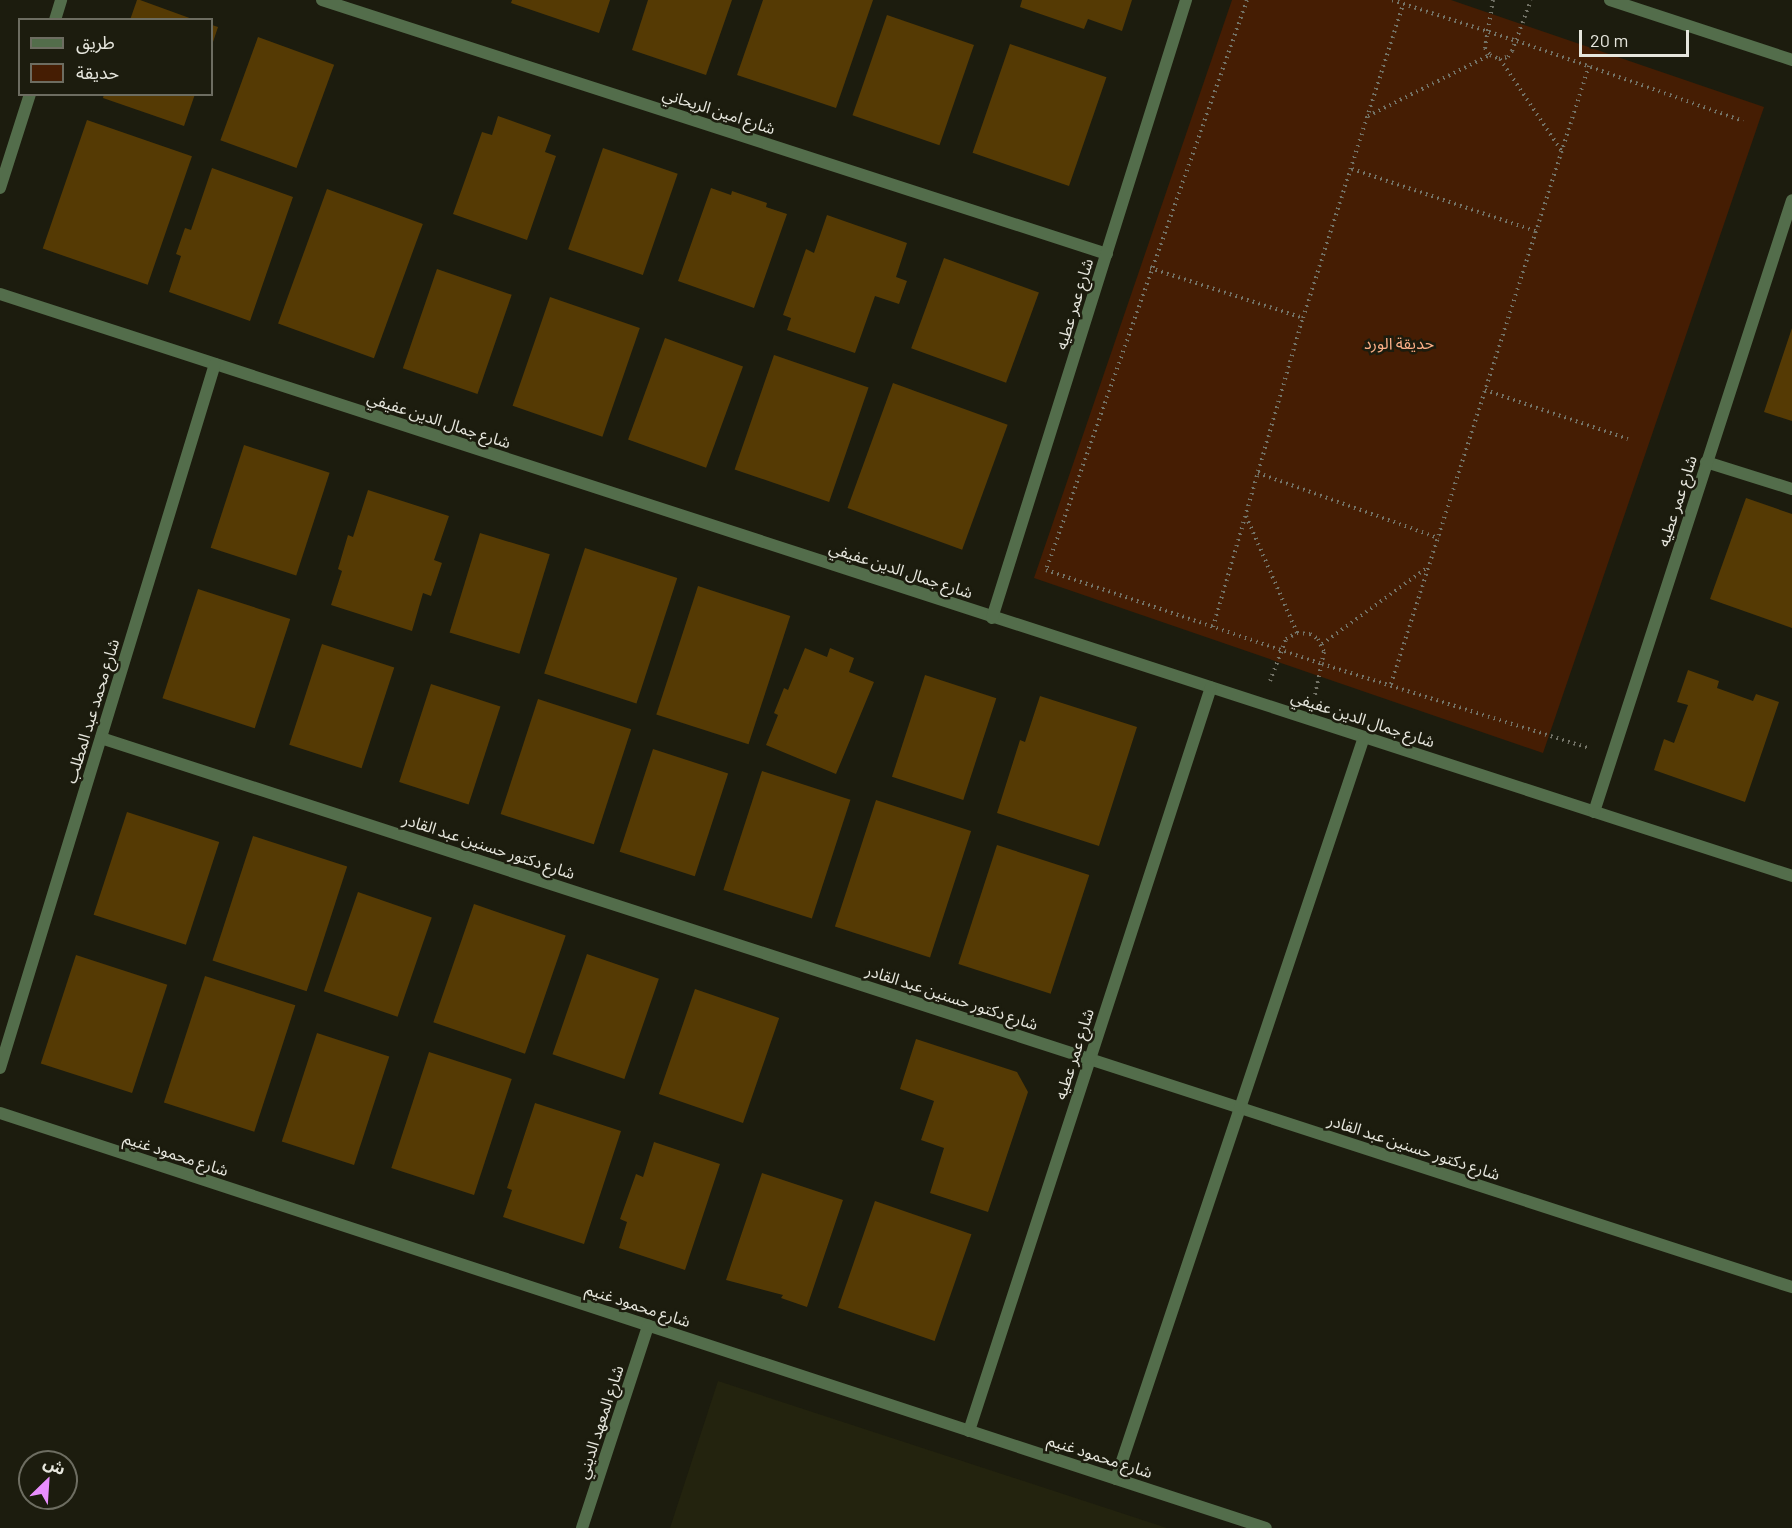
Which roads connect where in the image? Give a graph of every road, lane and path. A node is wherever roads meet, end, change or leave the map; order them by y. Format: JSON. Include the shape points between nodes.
{"nodes":[{"id":1,"x":61,"y":0,"type":"edge"},
{"id":2,"x":322,"y":0,"type":"edge"},
{"id":3,"x":1186,"y":0,"type":"edge"},
{"id":4,"x":1247,"y":0,"type":"edge"},
{"id":5,"x":1392,"y":0,"type":"edge"},
{"id":6,"x":1493,"y":0,"type":"edge"},
{"id":7,"x":1531,"y":0,"type":"edge"},
{"id":8,"x":1610,"y":0,"type":"edge"},
{"id":9,"x":1403,"y":4,"type":"junction"},
{"id":10,"x":56,"y":18,"type":"edge"},
{"id":11,"x":1486,"y":31,"type":"junction"},
{"id":12,"x":1517,"y":41,"type":"junction"},
{"id":13,"x":1490,"y":55,"type":"junction"},
{"id":14,"x":1499,"y":59,"type":"junction"},
{"id":15,"x":1792,"y":60,"type":"edge"},
{"id":16,"x":1589,"y":66,"type":"junction"},
{"id":17,"x":29,"y":96,"type":"edge"},
{"id":18,"x":1367,"y":116,"type":"junction"},
{"id":19,"x":1743,"y":121,"type":"dead end"},
{"id":20,"x":1562,"y":151,"type":"junction"},
{"id":21,"x":1352,"y":169,"type":"junction"},
{"id":22,"x":0,"y":188,"type":"edge"},
{"id":23,"x":1792,"y":200,"type":"edge"},
{"id":24,"x":1538,"y":232,"type":"junction"},
{"id":25,"x":1107,"y":254,"type":"junction"},
{"id":26,"x":1150,"y":268,"type":"junction"},
{"id":27,"x":0,"y":294,"type":"edge"},
{"id":28,"x":1303,"y":318,"type":"junction"},
{"id":29,"x":215,"y":364,"type":"junction"},
{"id":30,"x":1485,"y":390,"type":"junction"},
{"id":31,"x":1628,"y":439,"type":"dead end"},
{"id":32,"x":1706,"y":462,"type":"junction"},
{"id":33,"x":1258,"y":473,"type":"junction"},
{"id":34,"x":1792,"y":489,"type":"edge"},
{"id":35,"x":1246,"y":515,"type":"junction"},
{"id":36,"x":1439,"y":538,"type":"junction"},
{"id":37,"x":1429,"y":567,"type":"junction"},
{"id":38,"x":992,"y":618,"type":"junction"},
{"id":39,"x":1213,"y":627,"type":"junction"},
{"id":40,"x":1297,"y":633,"type":"junction"},
{"id":41,"x":1322,"y":644,"type":"junction"},
{"id":42,"x":1280,"y":648,"type":"junction"},
{"id":43,"x":1322,"y":664,"type":"junction"},
{"id":44,"x":1391,"y":684,"type":"junction"},
{"id":45,"x":1211,"y":687,"type":"junction"},
{"id":46,"x":1263,"y":704,"type":"junction"},
{"id":47,"x":1310,"y":719,"type":"junction"},
{"id":48,"x":1364,"y":737,"type":"junction"},
{"id":49,"x":101,"y":738,"type":"junction"},
{"id":50,"x":1613,"y":756,"type":"junction"},
{"id":51,"x":1594,"y":812,"type":"junction"},
{"id":52,"x":1792,"y":876,"type":"edge"},
{"id":53,"x":1090,"y":1059,"type":"junction"},
{"id":54,"x":0,"y":1068,"type":"edge"},
{"id":55,"x":1240,"y":1108,"type":"junction"},
{"id":56,"x":0,"y":1113,"type":"edge"},
{"id":57,"x":1792,"y":1287,"type":"edge"},
{"id":58,"x":648,"y":1326,"type":"junction"},
{"id":59,"x":969,"y":1431,"type":"junction"},
{"id":60,"x":1116,"y":1479,"type":"junction"},
{"id":61,"x":582,"y":1528,"type":"edge"},
{"id":62,"x":1266,"y":1528,"type":"edge"}],
"edges":[{"from":1,"to":10,"type":"street"},
{"from":2,"to":25,"type":"street","name":"شارع امين الريحاني"},
{"from":3,"to":25,"type":"street","name":"شارع عمر عطيه"},
{"from":4,"to":26,"type":"path"},
{"from":5,"to":9,"type":"path"},
{"from":6,"to":11,"type":"path"},
{"from":7,"to":12,"type":"path"},
{"from":8,"to":15,"type":"street"},
{"from":9,"to":11,"type":"path"},
{"from":9,"to":18,"type":"path"},
{"from":11,"to":12,"type":"path"},
{"from":11,"to":13,"type":"path","via":[[1485,48]]},
{"from":12,"to":14,"type":"path","via":[[1508,57]]},
{"from":12,"to":16,"type":"path"},
{"from":13,"to":14,"type":"path"},
{"from":13,"to":18,"type":"path"},
{"from":14,"to":20,"type":"path"},
{"from":16,"to":19,"type":"path"},
{"from":16,"to":20,"type":"path"},
{"from":17,"to":22,"type":"street"},
{"from":18,"to":21,"type":"path"},
{"from":20,"to":24,"type":"path"},
{"from":21,"to":24,"type":"path"},
{"from":21,"to":28,"type":"path"},
{"from":23,"to":32,"type":"street","name":"شارع عمر عطيه"},
{"from":24,"to":30,"type":"path"},
{"from":25,"to":38,"type":"street","name":"شارع عمر عطيه"},
{"from":26,"to":28,"type":"path"},
{"from":26,"to":39,"type":"path","via":[[1046,570]]},
{"from":27,"to":29,"type":"street","name":"شارع جمال الدين عفيفي"},
{"from":28,"to":33,"type":"path"},
{"from":29,"to":38,"type":"street","name":"شارع جمال الدين عفيفي"},
{"from":29,"to":49,"type":"street","name":"شارع محمد عبد المطلب"},
{"from":30,"to":31,"type":"path"},
{"from":30,"to":36,"type":"path"},
{"from":32,"to":34,"type":"street"},
{"from":32,"to":50,"type":"street","name":"شارع عمر عطيه"},
{"from":33,"to":35,"type":"path"},
{"from":33,"to":36,"type":"path"},
{"from":35,"to":39,"type":"path"},
{"from":35,"to":40,"type":"path"},
{"from":36,"to":37,"type":"path"},
{"from":37,"to":41,"type":"path"},
{"from":37,"to":44,"type":"path"},
{"from":38,"to":45,"type":"street","name":"شارع جمال الدين عفيفي"},
{"from":39,"to":42,"type":"path"},
{"from":40,"to":41,"type":"path","via":[[1310,634]]},
{"from":40,"to":42,"type":"path","via":[[1290,635]]},
{"from":41,"to":43,"type":"path"},
{"from":42,"to":43,"type":"path"},
{"from":42,"to":46,"type":"path"},
{"from":43,"to":44,"type":"path"},
{"from":43,"to":47,"type":"path"},
{"from":44,"to":50,"type":"path"},
{"from":45,"to":46,"type":"street","name":"شارع جمال الدين عفيفي"},
{"from":45,"to":53,"type":"street","name":"شارع عمر عطيه"},
{"from":46,"to":47,"type":"street","name":"شارع جمال الدين عفيفي"},
{"from":47,"to":48,"type":"street","name":"شارع جمال الدين عفيفي"},
{"from":48,"to":51,"type":"street","name":"شارع جمال الدين عفيفي"},
{"from":48,"to":55,"type":"street"},
{"from":49,"to":53,"type":"street","name":"شارع دكتور حسنين عبد القادر"},
{"from":49,"to":54,"type":"street","name":"شارع محمد عبد المطلب"},
{"from":50,"to":51,"type":"street","name":"شارع عمر عطيه"},
{"from":51,"to":52,"type":"street","name":"شارع جمال الدين عفيفي"},
{"from":53,"to":55,"type":"street","name":"شارع دكتور حسنين عبد القادر"},
{"from":53,"to":59,"type":"street","name":"شارع عمر عطيه"},
{"from":55,"to":57,"type":"street","name":"شارع دكتور حسنين عبد القادر"},
{"from":55,"to":60,"type":"street"},
{"from":56,"to":58,"type":"street","name":"شارع محمود غنيم"},
{"from":58,"to":59,"type":"street","name":"شارع محمود غنيم"},
{"from":58,"to":61,"type":"street","name":"شارع المعهد الديني"},
{"from":59,"to":60,"type":"street","name":"شارع محمود غنيم"},
{"from":60,"to":62,"type":"street","name":"شارع محمود غنيم"}]}
